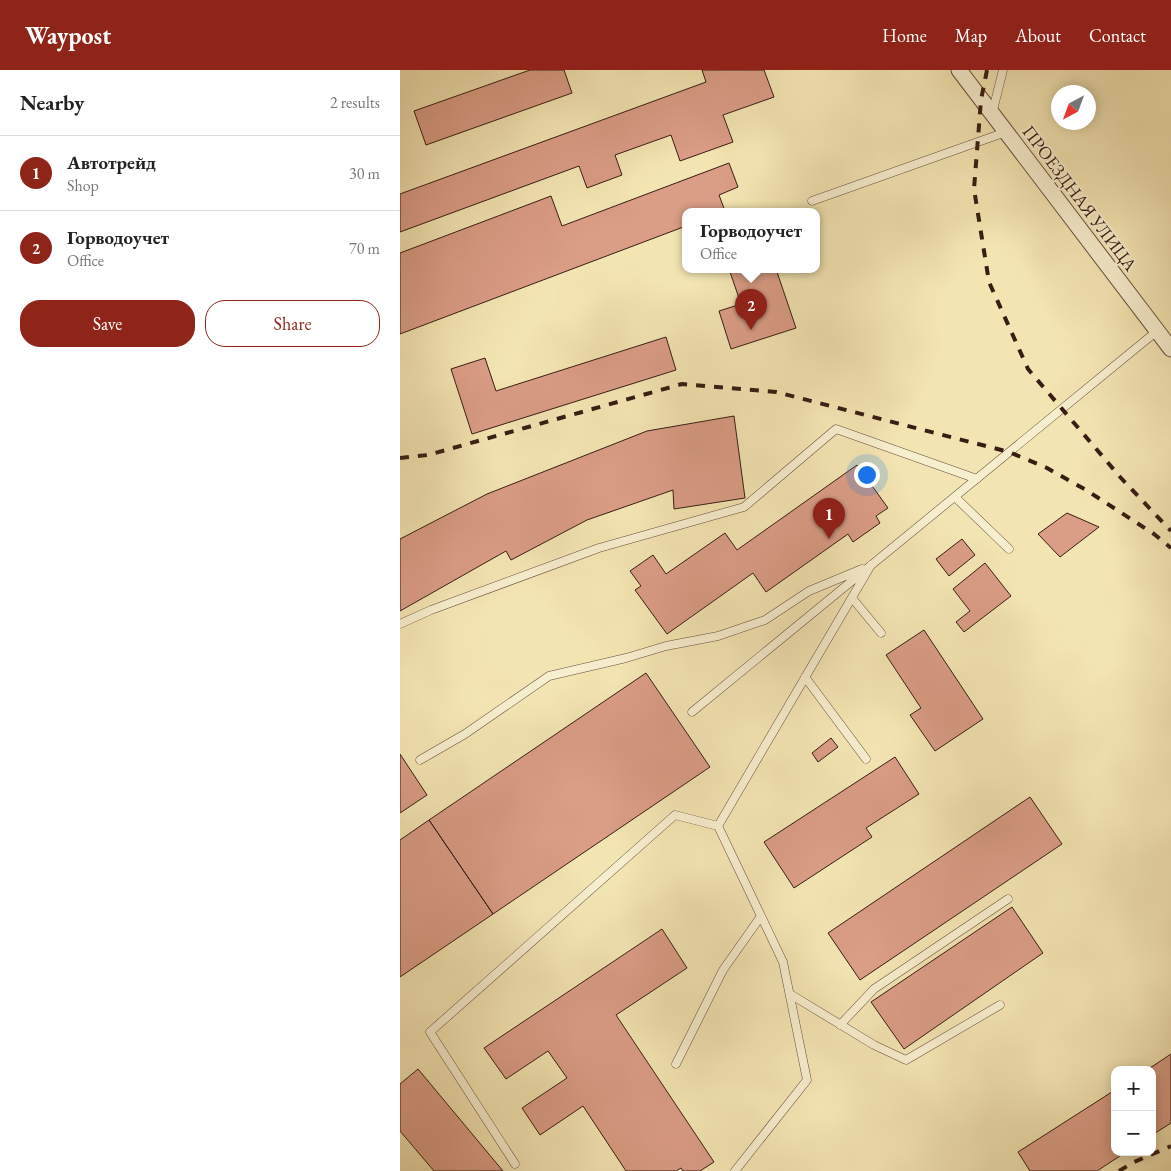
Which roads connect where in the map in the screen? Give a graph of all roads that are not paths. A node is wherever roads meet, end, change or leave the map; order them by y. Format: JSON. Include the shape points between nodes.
{"nodes":[{"id":1,"x":959,"y":70,"type":"edge"},
{"id":2,"x":1003,"y":70,"type":"edge"},
{"id":3,"x":992,"y":114,"type":"junction"},
{"id":4,"x":1006,"y":132,"type":"junction"},
{"id":5,"x":812,"y":201,"type":"dead end"},
{"id":6,"x":1157,"y":331,"type":"junction"},
{"id":7,"x":1171,"y":349,"type":"edge"},
{"id":8,"x":976,"y":479,"type":"junction"},
{"id":9,"x":955,"y":497,"type":"junction"},
{"id":10,"x":1009,"y":549,"type":"dead end"},
{"id":11,"x":871,"y":565,"type":"junction"},
{"id":12,"x":852,"y":598,"type":"junction"},
{"id":13,"x":400,"y":624,"type":"edge"},
{"id":14,"x":881,"y":633,"type":"dead end"},
{"id":15,"x":805,"y":677,"type":"junction"},
{"id":16,"x":692,"y":712,"type":"dead end"},
{"id":17,"x":866,"y":759,"type":"dead end"},
{"id":18,"x":420,"y":760,"type":"dead end"},
{"id":19,"x":718,"y":826,"type":"junction"},
{"id":20,"x":1008,"y":899,"type":"dead end"},
{"id":21,"x":761,"y":916,"type":"junction"},
{"id":22,"x":790,"y":994,"type":"junction"},
{"id":23,"x":1000,"y":1005,"type":"dead end"},
{"id":24,"x":840,"y":1025,"type":"junction"},
{"id":25,"x":676,"y":1064,"type":"dead end"},
{"id":26,"x":515,"y":1164,"type":"dead end"},
{"id":27,"x":735,"y":1171,"type":"edge"}],
"edges":[{"from":1,"to":3,"type":"street","name":"ПРОЕЗДНАЯ УЛИЦА"},
{"from":2,"to":3,"type":"lane"},
{"from":3,"to":4,"type":"street","name":"ПРОЕЗДНАЯ УЛИЦА"},
{"from":4,"to":5,"type":"lane"},
{"from":4,"to":6,"type":"street","name":"ПРОЕЗДНАЯ УЛИЦА"},
{"from":6,"to":7,"type":"street","name":"ПРОЕЗДНАЯ УЛИЦА"},
{"from":6,"to":8,"type":"lane"},
{"from":8,"to":9,"type":"lane"},
{"from":8,"to":13,"type":"lane","via":[[836,429],[744,508],[599,548]]},
{"from":9,"to":10,"type":"lane"},
{"from":9,"to":11,"type":"lane"},
{"from":11,"to":12,"type":"lane"},
{"from":11,"to":16,"type":"lane"},
{"from":11,"to":18,"type":"lane","via":[[809,591],[765,620],[718,636],[549,676],[465,734]]},
{"from":12,"to":14,"type":"lane"},
{"from":12,"to":15,"type":"lane"},
{"from":15,"to":17,"type":"lane"},
{"from":15,"to":19,"type":"lane"},
{"from":19,"to":21,"type":"lane"},
{"from":19,"to":26,"type":"lane","via":[[675,815],[430,1032]]},
{"from":20,"to":24,"type":"lane","via":[[874,989]]},
{"from":21,"to":22,"type":"lane","via":[[783,962]]},
{"from":21,"to":25,"type":"lane","via":[[723,970]]},
{"from":22,"to":24,"type":"lane"},
{"from":22,"to":27,"type":"lane","via":[[807,1080]]},
{"from":23,"to":24,"type":"lane","via":[[906,1060]]}]}
